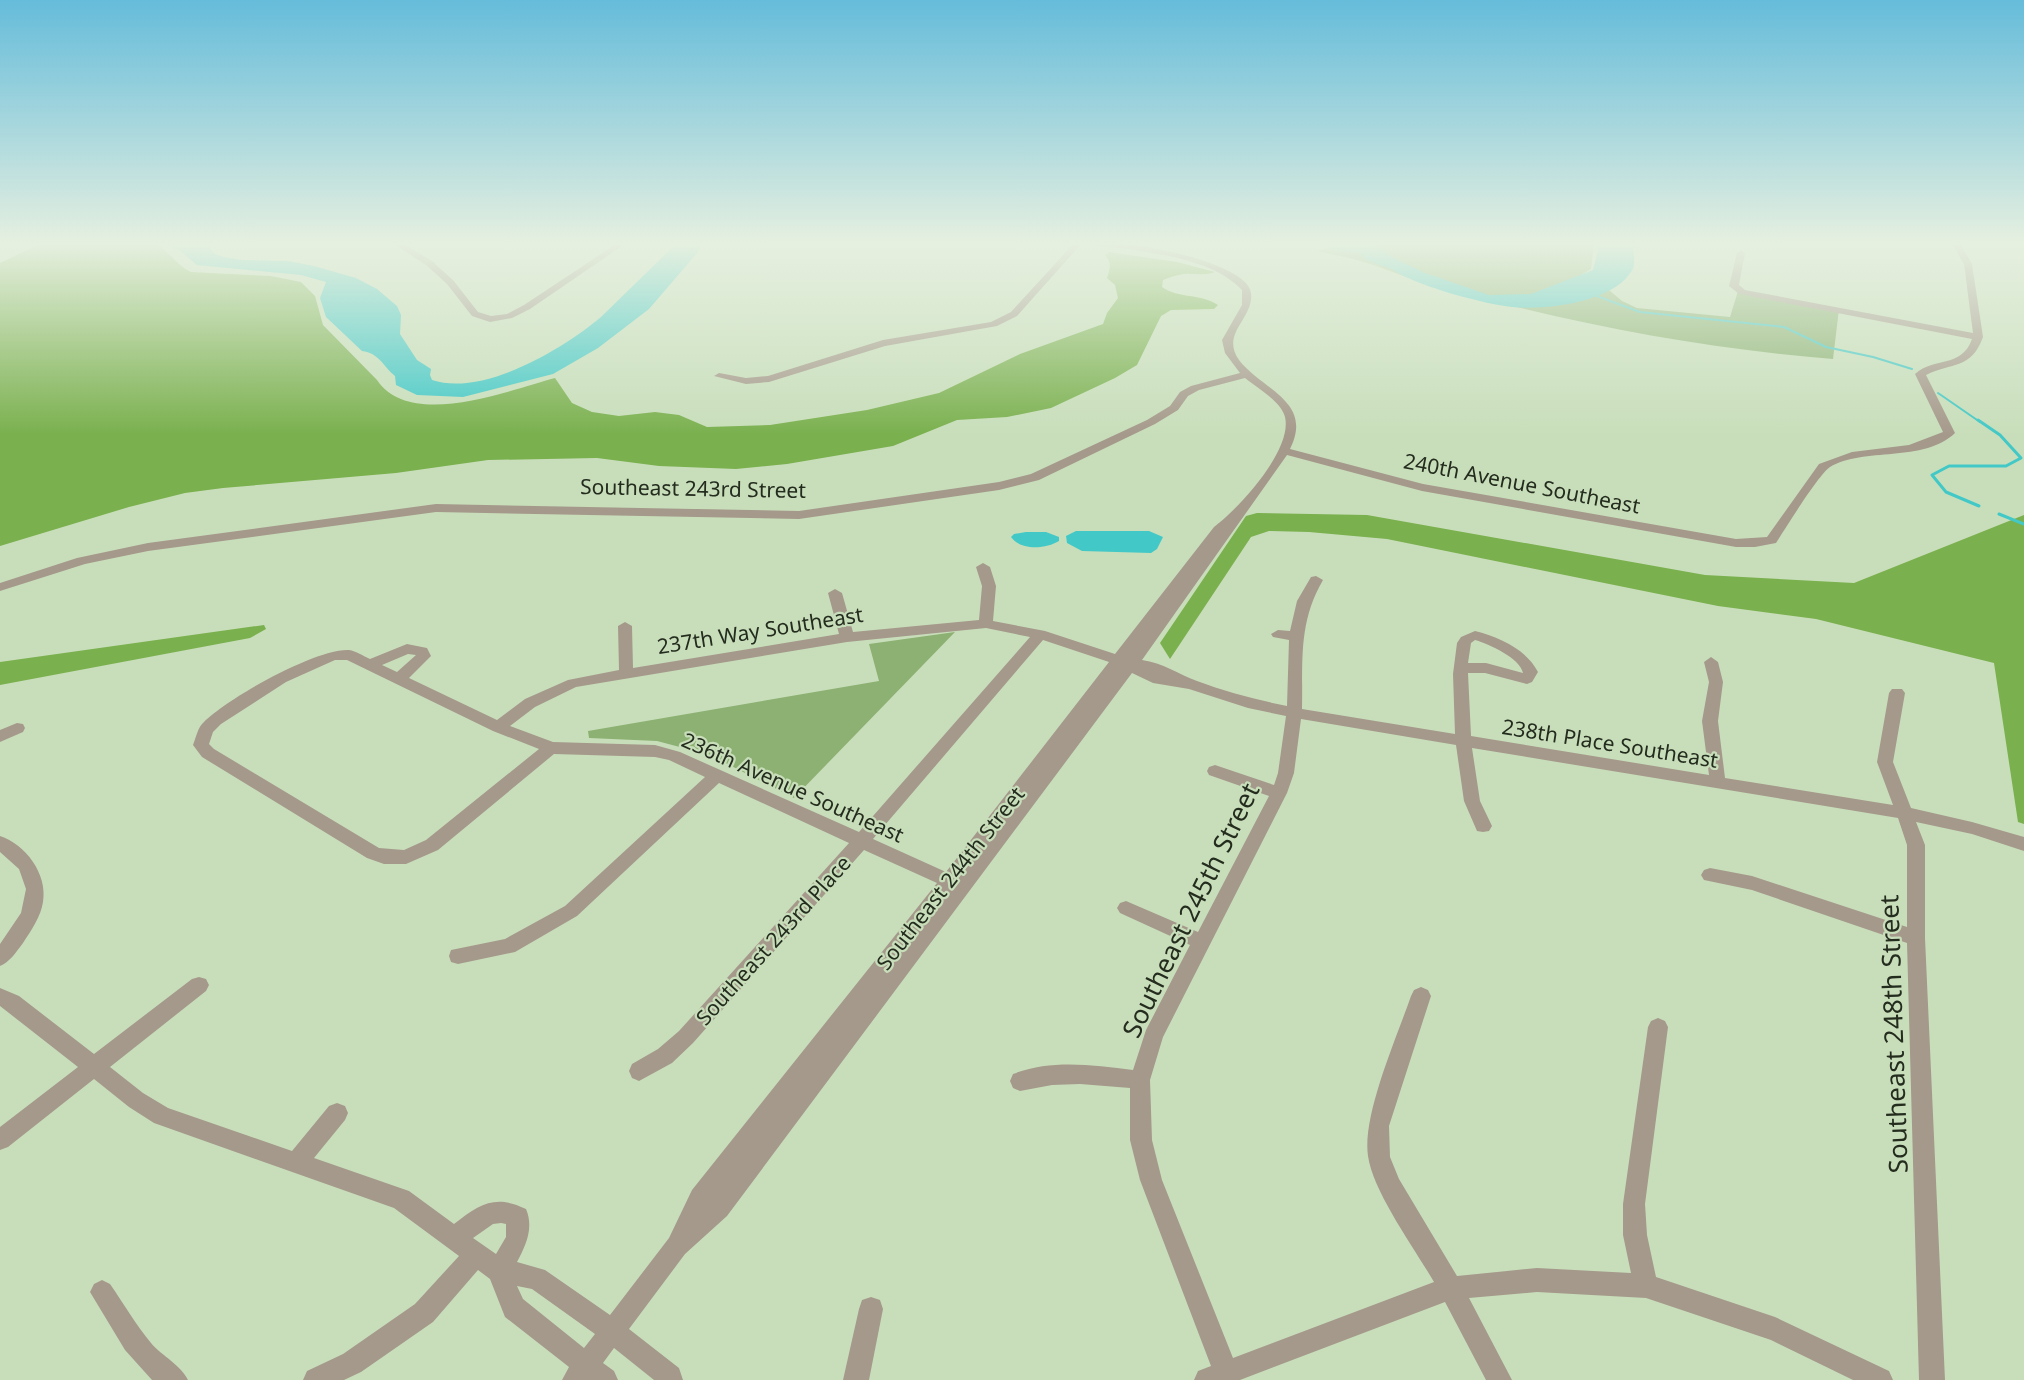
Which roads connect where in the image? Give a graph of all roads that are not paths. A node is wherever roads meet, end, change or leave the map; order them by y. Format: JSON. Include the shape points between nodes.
{"nodes":[{"id":1,"x":469,"y":306,"type":"edge"},
{"id":2,"x":529,"y":306,"type":"edge"},
{"id":3,"x":1021,"y":306,"type":"edge"},
{"id":4,"x":1244,"y":306,"type":"edge"},
{"id":5,"x":1822,"y":306,"type":"edge"},
{"id":6,"x":1974,"y":306,"type":"edge"},
{"id":7,"x":1978,"y":337,"type":"junction"},
{"id":8,"x":1248,"y":374,"type":"junction"},
{"id":9,"x":719,"y":376,"type":"dead end"},
{"id":10,"x":1284,"y":451,"type":"junction"},
{"id":11,"x":983,"y":567,"type":"dead end"},
{"id":12,"x":1316,"y":580,"type":"dead end"},
{"id":13,"x":0,"y":587,"type":"edge"},
{"id":14,"x":835,"y":593,"type":"dead end"},
{"id":15,"x":986,"y":624,"type":"junction"},
{"id":16,"x":625,"y":626,"type":"dead end"},
{"id":17,"x":1040,"y":634,"type":"junction"},
{"id":18,"x":1278,"y":634,"type":"dead end"},
{"id":19,"x":1296,"y":636,"type":"junction"},
{"id":20,"x":847,"y":637,"type":"junction"},
{"id":21,"x":1125,"y":662,"type":"junction"},
{"id":22,"x":1711,"y":662,"type":"dead end"},
{"id":23,"x":369,"y":665,"type":"junction"},
{"id":24,"x":1462,"y":668,"type":"dead end"},
{"id":25,"x":626,"y":672,"type":"junction"},
{"id":26,"x":399,"y":679,"type":"junction"},
{"id":27,"x":1897,"y":693,"type":"dead end"},
{"id":28,"x":1294,"y":713,"type":"junction"},
{"id":29,"x":498,"y":727,"type":"junction"},
{"id":30,"x":17,"y":728,"type":"dead end"},
{"id":31,"x":0,"y":737,"type":"edge"},
{"id":32,"x":1463,"y":741,"type":"junction"},
{"id":33,"x":551,"y":748,"type":"junction"},
{"id":34,"x":1215,"y":771,"type":"dead end"},
{"id":35,"x":718,"y":775,"type":"junction"},
{"id":36,"x":1718,"y":784,"type":"junction"},
{"id":37,"x":1279,"y":793,"type":"junction"},
{"id":38,"x":1904,"y":813,"type":"junction"},
{"id":39,"x":1483,"y":826,"type":"dead end"},
{"id":40,"x":862,"y":840,"type":"junction"},
{"id":41,"x":0,"y":843,"type":"edge"},
{"id":42,"x":2024,"y":844,"type":"edge"},
{"id":43,"x":1710,"y":875,"type":"dead end"},
{"id":44,"x":955,"y":884,"type":"junction"},
{"id":45,"x":1126,"y":908,"type":"dead end"},
{"id":46,"x":1916,"y":938,"type":"junction"},
{"id":47,"x":1200,"y":941,"type":"junction"},
{"id":48,"x":458,"y":956,"type":"dead end"},
{"id":49,"x":0,"y":958,"type":"edge"},
{"id":50,"x":199,"y":985,"type":"dead end"},
{"id":51,"x":1421,"y":996,"type":"dead end"},
{"id":52,"x":0,"y":998,"type":"edge"},
{"id":53,"x":1658,"y":1027,"type":"dead end"},
{"id":54,"x":93,"y":1067,"type":"junction"},
{"id":55,"x":639,"y":1071,"type":"dead end"},
{"id":56,"x":1140,"y":1080,"type":"junction"},
{"id":57,"x":1020,"y":1081,"type":"dead end"},
{"id":58,"x":337,"y":1113,"type":"dead end"},
{"id":59,"x":0,"y":1140,"type":"edge"},
{"id":60,"x":297,"y":1162,"type":"junction"},
{"id":61,"x":455,"y":1237,"type":"junction"},
{"id":62,"x":477,"y":1253,"type":"junction"},
{"id":63,"x":500,"y":1271,"type":"junction"},
{"id":64,"x":1646,"y":1286,"type":"junction"},
{"id":65,"x":1450,"y":1288,"type":"junction"},
{"id":66,"x":102,"y":1292,"type":"dead end"},
{"id":67,"x":871,"y":1309,"type":"dead end"},
{"id":68,"x":612,"y":1330,"type":"junction"},
{"id":69,"x":589,"y":1375,"type":"edge"},
{"id":70,"x":1217,"y":1376,"type":"edge"},
{"id":71,"x":175,"y":1380,"type":"edge"},
{"id":72,"x":316,"y":1380,"type":"edge"},
{"id":73,"x":670,"y":1380,"type":"edge"},
{"id":74,"x":856,"y":1380,"type":"edge"},
{"id":75,"x":1499,"y":1380,"type":"edge"},
{"id":76,"x":1880,"y":1380,"type":"edge"},
{"id":77,"x":1932,"y":1380,"type":"edge"}],
"edges":[{"from":1,"to":2,"type":"street","via":[[482,318],[501,318]]},
{"from":3,"to":9,"type":"street","via":[[994,324],[883,343],[769,379],[746,381]]},
{"from":4,"to":8,"type":"street","via":[[1226,343]]},
{"from":5,"to":7,"type":"street"},
{"from":6,"to":7,"type":"street"},
{"from":7,"to":10,"type":"street","name":"240th Avenue Southeast","via":[[1970,355],[1920,374],[1949,433],[1908,448],[1834,459],[1823,466],[1771,540],[1755,543],[1736,543],[1456,493]]},
{"from":8,"to":10,"type":"street","name":"Southeast 244th Street","via":[[1289,412],[1292,429]]},
{"from":8,"to":13,"type":"street","name":"Southeast 243rd Street","via":[[1196,388],[1151,422],[1035,477],[999,486],[799,515],[454,507],[148,547],[91,559]]},
{"from":10,"to":21,"type":"street","name":"Southeast 244th Street","via":[[1228,531]]},
{"from":11,"to":15,"type":"street","via":[[989,586]]},
{"from":12,"to":19,"type":"street","name":"Southeast 245th Street","via":[[1304,601]]},
{"from":14,"to":20,"type":"street"},
{"from":15,"to":17,"type":"street","name":"237th Way Southeast"},
{"from":15,"to":20,"type":"street","name":"237th Way Southeast"},
{"from":16,"to":25,"type":"street"},
{"from":17,"to":21,"type":"street","name":"238th Place Southeast"},
{"from":17,"to":40,"type":"street","name":"Southeast 243rd Place"},
{"from":18,"to":19,"type":"street"},
{"from":19,"to":28,"type":"street","name":"Southeast 245th Street"},
{"from":20,"to":25,"type":"street","name":"237th Way Southeast"},
{"from":21,"to":28,"type":"street","name":"238th Place Southeast","via":[[1139,673],[1174,684],[1190,684]]},
{"from":21,"to":44,"type":"street","name":"Southeast 244th Street"},
{"from":22,"to":36,"type":"street","via":[[1716,682],[1710,721]]},
{"from":23,"to":26,"type":"street","name":"236th Avenue Southeast"},
{"from":23,"to":26,"type":"street","via":[[407,649],[422,651],[424,656]]},
{"from":23,"to":33,"type":"street","name":"236th Avenue Southeast","via":[[349,655],[308,663],[216,720],[202,736],[201,745],[208,753],[384,857],[406,856],[432,845]]},
{"from":24,"to":32,"type":"street"},
{"from":25,"to":29,"type":"street","name":"237th Way Southeast","via":[[573,683],[545,694]]},
{"from":26,"to":29,"type":"street","name":"236th Avenue Southeast"},
{"from":27,"to":38,"type":"street","name":"Southeast 248th Street","via":[[1885,762]]},
{"from":28,"to":32,"type":"street","name":"238th Place Southeast"},
{"from":28,"to":37,"type":"street","name":"Southeast 245th Street","via":[[1286,773]]},
{"from":29,"to":33,"type":"street","name":"236th Avenue Southeast"},
{"from":30,"to":31,"type":"street"},
{"from":32,"to":36,"type":"street","name":"238th Place Southeast"},
{"from":32,"to":39,"type":"street","via":[[1473,801]]},
{"from":33,"to":35,"type":"street","name":"236th Avenue Southeast","via":[[655,751]]},
{"from":34,"to":37,"type":"street"},
{"from":35,"to":40,"type":"street","name":"236th Avenue Southeast"},
{"from":35,"to":48,"type":"street","via":[[571,911],[508,946]]},
{"from":36,"to":38,"type":"street","name":"238th Place Southeast"},
{"from":37,"to":47,"type":"street","name":"Southeast 245th Street"},
{"from":38,"to":42,"type":"street","name":"238th Place Southeast"},
{"from":38,"to":46,"type":"street","name":"Southeast 248th Street","via":[[1916,845]]},
{"from":40,"to":44,"type":"street","name":"236th Avenue Southeast"},
{"from":40,"to":55,"type":"street","name":"Southeast 243rd Place","via":[[686,1038]]},
{"from":41,"to":49,"type":"street","via":[[24,862],[33,876],[36,898],[18,937]]},
{"from":43,"to":46,"type":"street","via":[[1752,883]]},
{"from":44,"to":68,"type":"street","name":"Southeast 244th Street","via":[[700,1198],[677,1246]]},
{"from":45,"to":47,"type":"street"},
{"from":46,"to":77,"type":"street","name":"Southeast 248th Street"},
{"from":47,"to":56,"type":"street","name":"Southeast 245th Street","via":[[1153,1036]]},
{"from":50,"to":54,"type":"street"},
{"from":51,"to":65,"type":"street","via":[[1378,1126],[1377,1141],[1390,1186]]},
{"from":52,"to":54,"type":"street","via":[[12,1002]]},
{"from":53,"to":64,"type":"street","via":[[1634,1204],[1635,1235]]},
{"from":54,"to":59,"type":"street"},
{"from":54,"to":60,"type":"street","via":[[162,1116]]},
{"from":56,"to":57,"type":"street","via":[[1068,1072]]},
{"from":56,"to":70,"type":"street","name":"Southeast 245th Street","via":[[1141,1140],[1150,1180]]},
{"from":58,"to":60,"type":"street"},
{"from":60,"to":61,"type":"street","via":[[401,1199]]},
{"from":61,"to":62,"type":"street"},
{"from":61,"to":63,"type":"street","via":[[496,1211],[507,1210],[518,1217],[517,1239]]},
{"from":62,"to":63,"type":"street"},
{"from":62,"to":72,"type":"street","via":[[424,1313],[352,1363]]},
{"from":63,"to":68,"type":"street","via":[[537,1278]]},
{"from":63,"to":69,"type":"street","via":[[514,1308]]},
{"from":64,"to":65,"type":"street","via":[[1537,1280]]},
{"from":64,"to":76,"type":"street","via":[[1775,1329]]},
{"from":65,"to":70,"type":"street"},
{"from":65,"to":75,"type":"street"},
{"from":66,"to":71,"type":"street","via":[[151,1363]]},
{"from":67,"to":74,"type":"street"},
{"from":68,"to":69,"type":"street","name":"Southeast 244th Street"},
{"from":68,"to":73,"type":"street"}]}
